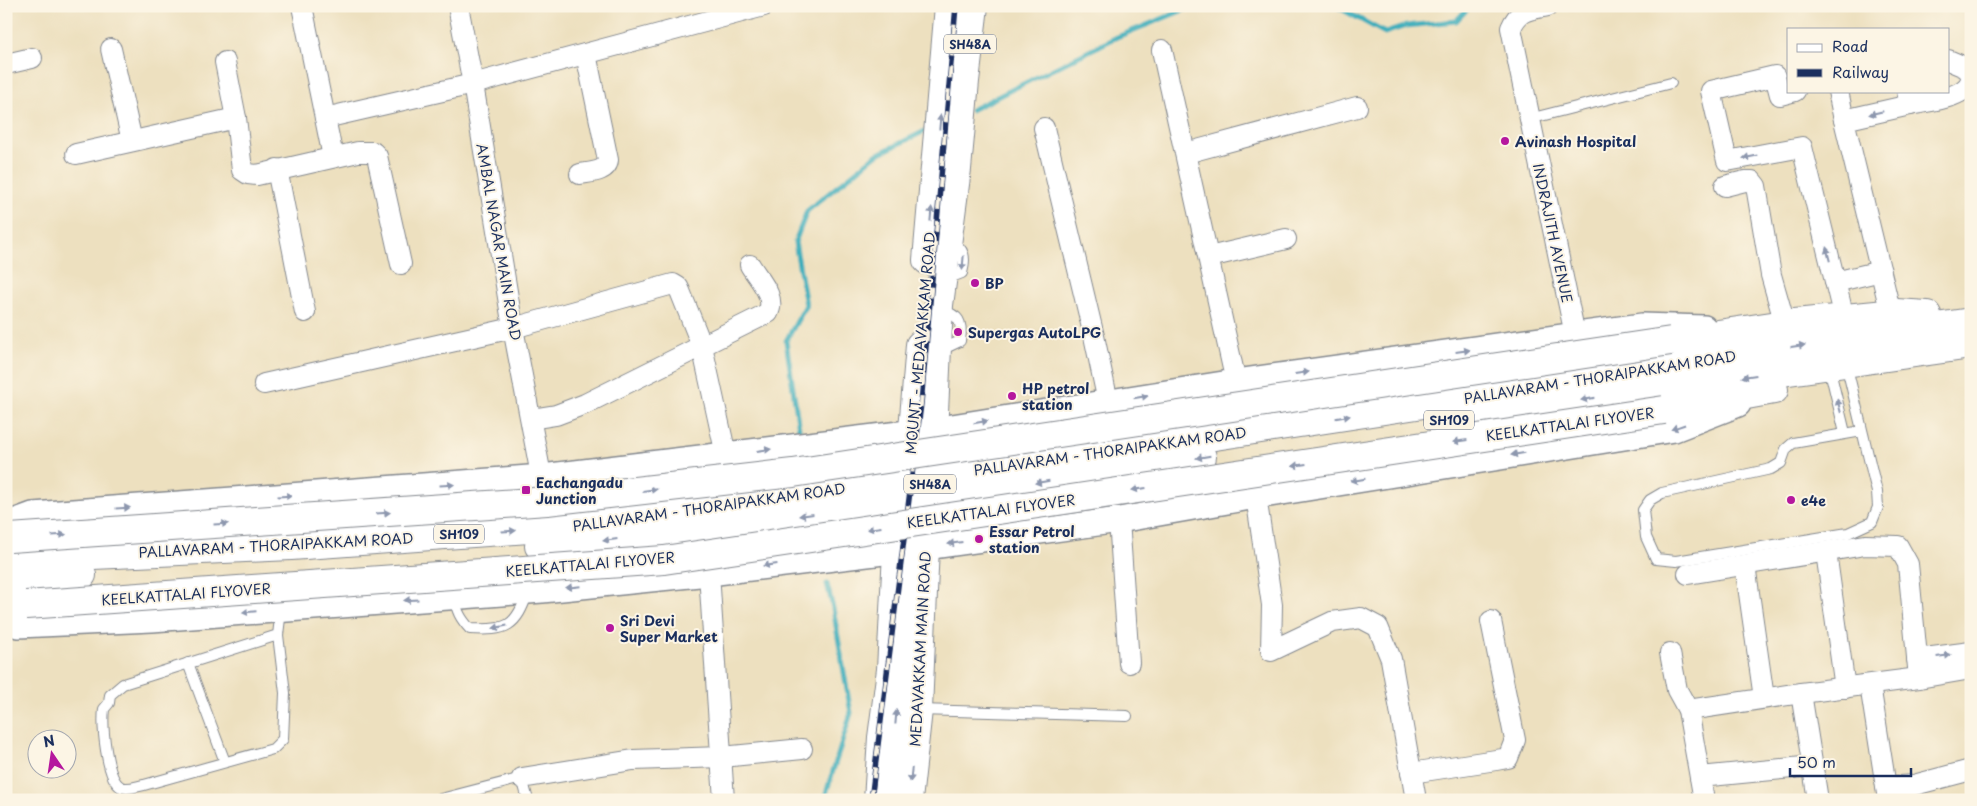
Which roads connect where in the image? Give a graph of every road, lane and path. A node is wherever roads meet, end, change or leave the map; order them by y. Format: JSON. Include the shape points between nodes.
{"nodes":[{"id":1,"x":302,"y":6,"type":"edge"},
{"id":2,"x":458,"y":6,"type":"edge"},
{"id":3,"x":764,"y":6,"type":"edge"},
{"id":4,"x":949,"y":6,"type":"edge"},
{"id":5,"x":974,"y":6,"type":"edge"},
{"id":6,"x":1548,"y":6,"type":"edge"},
{"id":7,"x":111,"y":49,"type":"dead end"},
{"id":8,"x":1162,"y":50,"type":"dead end"},
{"id":9,"x":586,"y":54,"type":"junction"},
{"id":10,"x":32,"y":58,"type":"dead end"},
{"id":11,"x":1950,"y":61,"type":"edge"},
{"id":12,"x":225,"y":62,"type":"dead end"},
{"id":13,"x":6,"y":64,"type":"edge"},
{"id":14,"x":1971,"y":74,"type":"edge"},
{"id":15,"x":954,"y":80,"type":"junction"},
{"id":16,"x":1971,"y":80,"type":"edge"},
{"id":17,"x":1671,"y":83,"type":"dead end"},
{"id":18,"x":473,"y":84,"type":"junction"},
{"id":19,"x":1790,"y":92,"type":"edge"},
{"id":20,"x":1838,"y":92,"type":"edge"},
{"id":21,"x":1908,"y":98,"type":"edge"},
{"id":22,"x":1357,"y":107,"type":"dead end"},
{"id":23,"x":236,"y":118,"type":"junction"},
{"id":24,"x":325,"y":118,"type":"junction"},
{"id":25,"x":1529,"y":119,"type":"junction"},
{"id":26,"x":1844,"y":120,"type":"junction"},
{"id":27,"x":1044,"y":128,"type":"dead end"},
{"id":28,"x":132,"y":141,"type":"junction"},
{"id":29,"x":1186,"y":153,"type":"junction"},
{"id":30,"x":76,"y":154,"type":"dead end"},
{"id":31,"x":333,"y":158,"type":"junction"},
{"id":32,"x":946,"y":168,"type":"junction"},
{"id":33,"x":277,"y":169,"type":"junction"},
{"id":34,"x":580,"y":174,"type":"dead end"},
{"id":35,"x":1725,"y":186,"type":"dead end"},
{"id":36,"x":1286,"y":239,"type":"dead end"},
{"id":37,"x":1209,"y":257,"type":"junction"},
{"id":38,"x":401,"y":264,"type":"dead end"},
{"id":39,"x":750,"y":265,"type":"dead end"},
{"id":40,"x":1881,"y":271,"type":"junction"},
{"id":41,"x":1835,"y":282,"type":"junction"},
{"id":42,"x":305,"y":312,"type":"dead end"},
{"id":43,"x":1891,"y":314,"type":"junction"},
{"id":44,"x":1844,"y":318,"type":"junction"},
{"id":45,"x":1785,"y":324,"type":"junction"},
{"id":46,"x":513,"y":328,"type":"junction"},
{"id":47,"x":1752,"y":330,"type":"junction"},
{"id":48,"x":1970,"y":332,"type":"edge"},
{"id":49,"x":1575,"y":335,"type":"junction"},
{"id":50,"x":702,"y":346,"type":"junction"},
{"id":51,"x":1840,"y":378,"type":"junction"},
{"id":52,"x":1236,"y":382,"type":"junction"},
{"id":53,"x":264,"y":384,"type":"dead end"},
{"id":54,"x":1773,"y":390,"type":"junction"},
{"id":55,"x":1108,"y":402,"type":"junction"},
{"id":56,"x":531,"y":420,"type":"junction"},
{"id":57,"x":1862,"y":430,"type":"junction"},
{"id":58,"x":923,"y":431,"type":"junction"},
{"id":59,"x":1846,"y":433,"type":"junction"},
{"id":60,"x":726,"y":455,"type":"junction"},
{"id":61,"x":542,"y":477,"type":"junction"},
{"id":62,"x":918,"y":489,"type":"junction"},
{"id":63,"x":1256,"y":496,"type":"junction"},
{"id":64,"x":1119,"y":520,"type":"junction"},
{"id":65,"x":550,"y":528,"type":"junction"},
{"id":66,"x":7,"y":540,"type":"edge"},
{"id":67,"x":906,"y":548,"type":"junction"},
{"id":68,"x":1826,"y":552,"type":"junction"},
{"id":69,"x":1746,"y":565,"type":"junction"},
{"id":70,"x":708,"y":572,"type":"junction"},
{"id":71,"x":1688,"y":574,"type":"dead end"},
{"id":72,"x":6,"y":579,"type":"edge"},
{"id":73,"x":528,"y":591,"type":"junction"},
{"id":74,"x":455,"y":597,"type":"junction"},
{"id":75,"x":281,"y":609,"type":"junction"},
{"id":76,"x":13,"y":610,"type":"edge"},
{"id":77,"x":1491,"y":620,"type":"dead end"},
{"id":78,"x":278,"y":635,"type":"junction"},
{"id":79,"x":1971,"y":652,"type":"edge"},
{"id":80,"x":1670,"y":653,"type":"dead end"},
{"id":81,"x":188,"y":663,"type":"junction"},
{"id":82,"x":1129,"y":663,"type":"dead end"},
{"id":83,"x":1918,"y":669,"type":"junction"},
{"id":84,"x":1971,"y":669,"type":"edge"},
{"id":85,"x":1870,"y":685,"type":"junction"},
{"id":86,"x":1845,"y":688,"type":"junction"},
{"id":87,"x":1801,"y":693,"type":"junction"},
{"id":88,"x":1764,"y":698,"type":"junction"},
{"id":89,"x":918,"y":710,"type":"junction"},
{"id":90,"x":1688,"y":710,"type":"junction"},
{"id":91,"x":1127,"y":716,"type":"dead end"},
{"id":92,"x":802,"y":749,"type":"dead end"},
{"id":93,"x":722,"y":757,"type":"junction"},
{"id":94,"x":225,"y":762,"type":"junction"},
{"id":95,"x":1813,"y":766,"type":"junction"},
{"id":96,"x":1971,"y":770,"type":"edge"},
{"id":97,"x":1411,"y":773,"type":"junction"},
{"id":98,"x":1700,"y":776,"type":"junction"},
{"id":99,"x":522,"y":778,"type":"junction"},
{"id":100,"x":1971,"y":782,"type":"edge"},
{"id":101,"x":1887,"y":794,"type":"edge"},
{"id":102,"x":436,"y":800,"type":"edge"},
{"id":103,"x":528,"y":800,"type":"edge"},
{"id":104,"x":724,"y":800,"type":"edge"},
{"id":105,"x":869,"y":800,"type":"edge"},
{"id":106,"x":887,"y":800,"type":"edge"},
{"id":107,"x":908,"y":800,"type":"edge"},
{"id":108,"x":1416,"y":800,"type":"edge"},
{"id":109,"x":1704,"y":800,"type":"edge"},
{"id":110,"x":1818,"y":800,"type":"edge"},
{"id":111,"x":1920,"y":800,"type":"edge"}],
"edges":[{"from":1,"to":24,"type":"street"},
{"from":2,"to":18,"type":"street","name":"AMBAL NAGAR MAIN ROAD"},
{"from":3,"to":9,"type":"street"},
{"from":4,"to":15,"type":"main road","name":"MOUNT - MEDAVAKKAM ROAD","number":"SH48A"},
{"from":5,"to":15,"type":"main road","name":"MOUNT - MEDAVAKKAM ROAD","number":"SH48A"},
{"from":6,"to":25,"type":"street","name":"INDRAJITH AVENUE","via":[[1527,10],[1516,17],[1512,28]]},
{"from":7,"to":28,"type":"street"},
{"from":8,"to":29,"type":"street"},
{"from":9,"to":18,"type":"street"},
{"from":9,"to":34,"type":"street","via":[[608,160],[604,169]]},
{"from":10,"to":13,"type":"street"},
{"from":11,"to":14,"type":"street","via":[[1967,68]]},
{"from":12,"to":23,"type":"street"},
{"from":15,"to":32,"type":"main road","name":"MOUNT - MEDAVAKKAM ROAD","number":"SH48A"},
{"from":16,"to":21,"type":"street","via":[[1960,94]]},
{"from":17,"to":25,"type":"lane"},
{"from":18,"to":24,"type":"street"},
{"from":18,"to":46,"type":"street","name":"AMBAL NAGAR MAIN ROAD"},
{"from":41,"to":19,"type":"street","one_way":true,"via":[[1802,147],[1727,161],[1711,91],[1775,76],[1780,94]]},
{"from":20,"to":26,"type":"street"},
{"from":21,"to":26,"type":"street","one_way":true},
{"from":22,"to":29,"type":"street"},
{"from":23,"to":28,"type":"street"},
{"from":23,"to":33,"type":"street","via":[[242,170],[257,175]]},
{"from":24,"to":31,"type":"street"},
{"from":25,"to":49,"type":"street","name":"INDRAJITH AVENUE"},
{"from":26,"to":40,"type":"street"},
{"from":27,"to":55,"type":"street"},
{"from":28,"to":30,"type":"street"},
{"from":29,"to":37,"type":"street"},
{"from":31,"to":33,"type":"street"},
{"from":31,"to":38,"type":"street","via":[[367,151],[377,156]]},
{"from":58,"to":32,"type":"main road","name":"MOUNT - MEDAVAKKAM ROAD","number":"SH48A","one_way":true},
{"from":32,"to":58,"type":"main road","name":"MEDAVAKKAM MAIN ROAD","number":"SH48A","one_way":true,"via":[[948,239],[937,351]]},
{"from":33,"to":42,"type":"street"},
{"from":35,"to":45,"type":"street","via":[[1745,181],[1752,181],[1756,186],[1771,276]]},
{"from":36,"to":37,"type":"street"},
{"from":37,"to":52,"type":"street"},
{"from":39,"to":50,"type":"street","via":[[769,296],[771,306],[768,313]]},
{"from":40,"to":41,"type":"street"},
{"from":40,"to":43,"type":"street"},
{"from":41,"to":44,"type":"street"},
{"from":43,"to":44,"type":"main road"},
{"from":43,"to":48,"type":"main road"},
{"from":44,"to":45,"type":"main road"},
{"from":45,"to":47,"type":"main road"},
{"from":46,"to":50,"type":"street","via":[[673,284],[680,291]]},
{"from":46,"to":53,"type":"street"},
{"from":46,"to":56,"type":"street","name":"AMBAL NAGAR MAIN ROAD"},
{"from":47,"to":49,"type":"street","via":[[1642,326]]},
{"from":66,"to":47,"type":"main road","one_way":true,"bridge":true,"via":[[547,501],[793,473]]},
{"from":48,"to":51,"type":"main road","name":"KEELKATTALAI FLYOVER"},
{"from":48,"to":62,"type":"main road","name":"PALLAVARAM - THORAIPAKKAM ROAD","number":"SH109","via":[[1656,389]]},
{"from":52,"to":49,"type":"street","one_way":true},
{"from":50,"to":56,"type":"street","via":[[585,404]]},
{"from":50,"to":60,"type":"street"},
{"from":51,"to":54,"type":"main road","name":"KEELKATTALAI FLYOVER"},
{"from":51,"to":57,"type":"lane"},
{"from":59,"to":51,"type":"lane","one_way":true},
{"from":55,"to":52,"type":"street","one_way":true},
{"from":54,"to":63,"type":"street","one_way":true,"via":[[1674,430]]},
{"from":54,"to":76,"type":"main road","name":"KEELKATTALAI FLYOVER","one_way":true,"bridge":true,"via":[[1664,410],[664,560]]},
{"from":58,"to":55,"type":"street","one_way":true},
{"from":56,"to":61,"type":"street","name":"AMBAL NAGAR MAIN ROAD"},
{"from":57,"to":59,"type":"lane"},
{"from":57,"to":59,"type":"lane","via":[[1878,499],[1872,522],[1848,533],[1676,561],[1656,559],[1646,538],[1643,510],[1650,500],[1662,493],[1771,469],[1781,463],[1786,449],[1793,443]]},
{"from":60,"to":58,"type":"street","one_way":true},
{"from":58,"to":62,"type":"main road","name":"MEDAVAKKAM MAIN ROAD","number":"SH48A"},
{"from":60,"to":61,"type":"street"},
{"from":61,"to":65,"type":"street","name":"AMBAL NAGAR MAIN ROAD"},
{"from":66,"to":61,"type":"street","one_way":true,"via":[[33,515]]},
{"from":62,"to":65,"type":"main road","name":"PALLAVARAM - THORAIPAKKAM ROAD","number":"SH109","via":[[841,490]]},
{"from":62,"to":67,"type":"main road","name":"MEDAVAKKAM MAIN ROAD","number":"SH48A"},
{"from":62,"to":72,"type":"main road","name":"PALLAVARAM - THORAIPAKKAM ROAD","number":"SH109","one_way":true,"via":[[588,543]]},
{"from":63,"to":64,"type":"street"},
{"from":63,"to":97,"type":"street","via":[[1272,605],[1271,651],[1332,622],[1361,618],[1378,627],[1391,659]]},
{"from":64,"to":67,"type":"street","one_way":true},
{"from":64,"to":82,"type":"street"},
{"from":66,"to":65,"type":"main road","name":"PALLAVARAM - THORAIPAKKAM ROAD","number":"SH109","one_way":true,"via":[[291,546]]},
{"from":67,"to":70,"type":"street","one_way":true},
{"from":67,"to":89,"type":"main road","name":"MEDAVAKKAM MAIN ROAD","number":"SH48A"},
{"from":67,"to":105,"type":"lane","via":[[882,670]]},
{"from":106,"to":67,"type":"main road","number":"SH48A","one_way":true,"via":[[900,673]]},
{"from":68,"to":69,"type":"street"},
{"from":68,"to":83,"type":"street","via":[[1865,545],[1898,546],[1908,564]]},
{"from":68,"to":86,"type":"street"},
{"from":69,"to":71,"type":"street"},
{"from":69,"to":88,"type":"street"},
{"from":70,"to":73,"type":"street","one_way":true},
{"from":70,"to":93,"type":"street"},
{"from":73,"to":74,"type":"street"},
{"from":73,"to":74,"type":"lane","one_way":true,"via":[[515,620],[508,626],[485,630],[470,629],[458,613]]},
{"from":74,"to":75,"type":"street","one_way":true},
{"from":75,"to":76,"type":"street","one_way":true,"via":[[152,620],[18,625]]},
{"from":75,"to":78,"type":"lane"},
{"from":77,"to":97,"type":"street","via":[[1515,740],[1508,758]]},
{"from":78,"to":81,"type":"lane"},
{"from":78,"to":94,"type":"lane","via":[[285,693],[283,739],[273,748]]},
{"from":83,"to":79,"type":"street","one_way":true},
{"from":80,"to":90,"type":"street","via":[[1677,690]]},
{"from":81,"to":94,"type":"lane"},
{"from":81,"to":94,"type":"lane","via":[[123,684],[110,695],[104,709],[104,736],[113,776],[117,784],[128,788]]},
{"from":83,"to":84,"type":"street"},
{"from":83,"to":85,"type":"street"},
{"from":85,"to":86,"type":"street"},
{"from":85,"to":101,"type":"street"},
{"from":86,"to":87,"type":"street"},
{"from":87,"to":88,"type":"street"},
{"from":87,"to":95,"type":"street"},
{"from":88,"to":90,"type":"street"},
{"from":89,"to":91,"type":"lane"},
{"from":89,"to":107,"type":"main road","name":"MEDAVAKKAM MAIN ROAD","number":"SH48A","one_way":true},
{"from":90,"to":98,"type":"street"},
{"from":92,"to":93,"type":"street"},
{"from":93,"to":99,"type":"street","via":[[632,760]]},
{"from":93,"to":104,"type":"street"},
{"from":95,"to":98,"type":"street"},
{"from":95,"to":110,"type":"street"},
{"from":96,"to":101,"type":"street"},
{"from":97,"to":108,"type":"street"},
{"from":98,"to":109,"type":"street"},
{"from":99,"to":102,"type":"lane"},
{"from":99,"to":103,"type":"lane"},
{"from":100,"to":111,"type":"street","via":[[1933,791]]}]}
